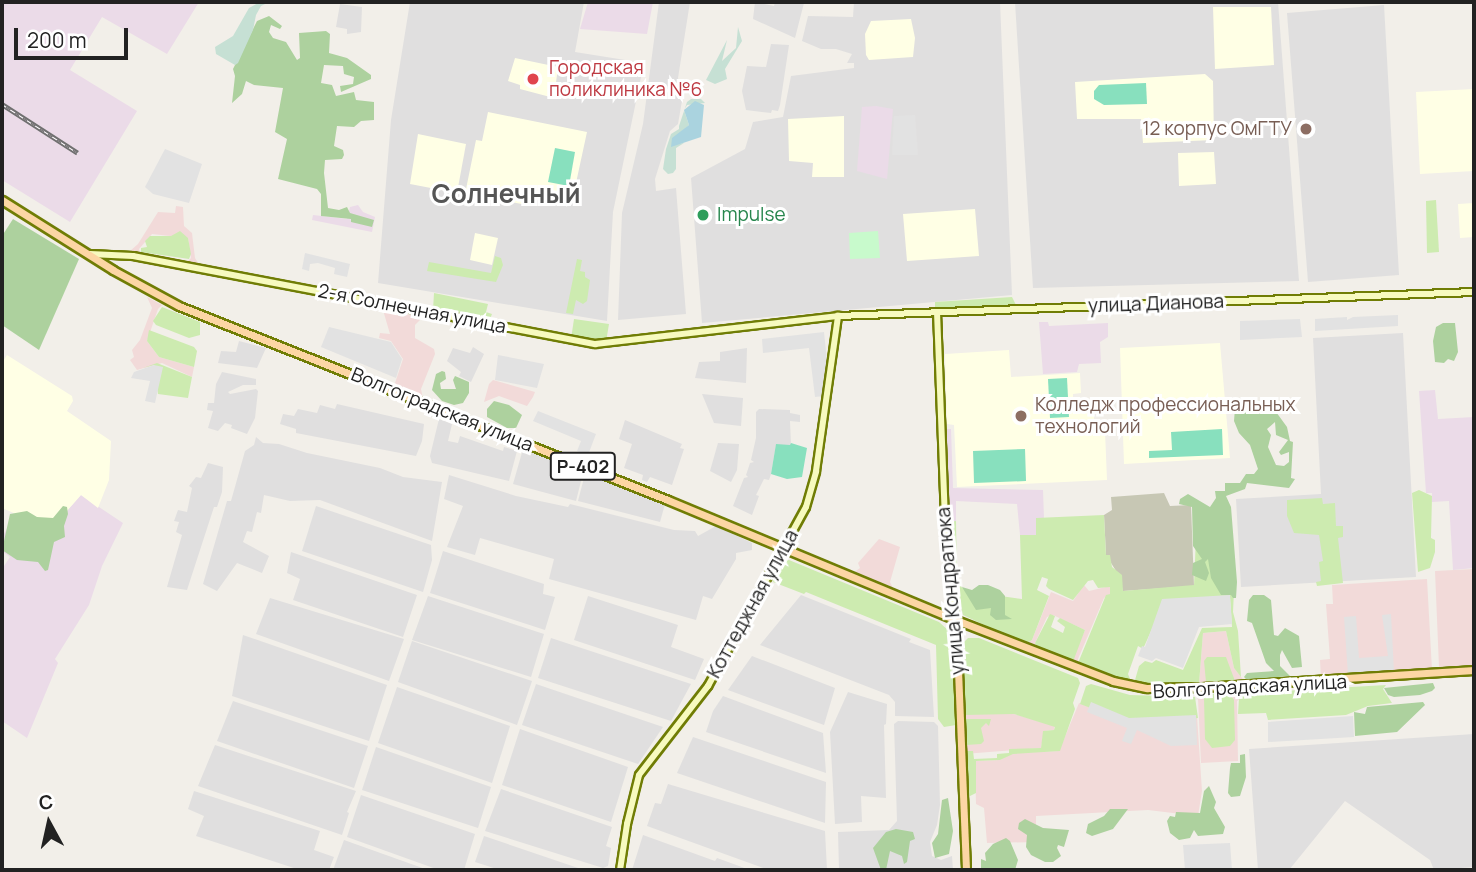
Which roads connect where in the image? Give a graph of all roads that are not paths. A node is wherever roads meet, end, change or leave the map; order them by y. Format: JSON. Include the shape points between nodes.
{"nodes":[{"id":1,"x":2,"y":200,"type":"edge"},
{"id":2,"x":90,"y":254,"type":"junction"},
{"id":3,"x":1474,"y":292,"type":"edge"},
{"id":4,"x":937,"y":312,"type":"junction"},
{"id":5,"x":838,"y":316,"type":"junction"},
{"id":6,"x":783,"y":550,"type":"junction"},
{"id":7,"x":956,"y":620,"type":"junction"},
{"id":8,"x":1474,"y":672,"type":"edge"},
{"id":9,"x":620,"y":870,"type":"edge"},
{"id":10,"x":966,"y":870,"type":"edge"}],
"edges":[{"from":1,"to":2,"type":"main road","name":"2-я Солнечная улица","number":"Р-402"},
{"from":2,"to":5,"type":"main road","name":"2-я Солнечная улица","via":[[133,256],[596,344]]},
{"from":2,"to":6,"type":"main road","name":"Волгоградская улица","number":"Р-402","via":[[179,306]]},
{"from":3,"to":4,"type":"main road","name":"улица Дианова"},
{"from":4,"to":5,"type":"main road","name":"улица Дианова"},
{"from":4,"to":7,"type":"main road","name":"улица Кондратюка","via":[[946,547]]},
{"from":5,"to":6,"type":"main road","name":"Коттеджная улица","via":[[814,482]]},
{"from":6,"to":7,"type":"main road","name":"Волгоградская улица","number":"Р-402"},
{"from":6,"to":9,"type":"main road","name":"Коттеджная улица","via":[[708,686],[639,775]]},
{"from":7,"to":8,"type":"main road","name":"Волгоградская улица","via":[[1087,676],[1146,692]]},
{"from":7,"to":10,"type":"main road","name":"улица Кондратюка"}]}
